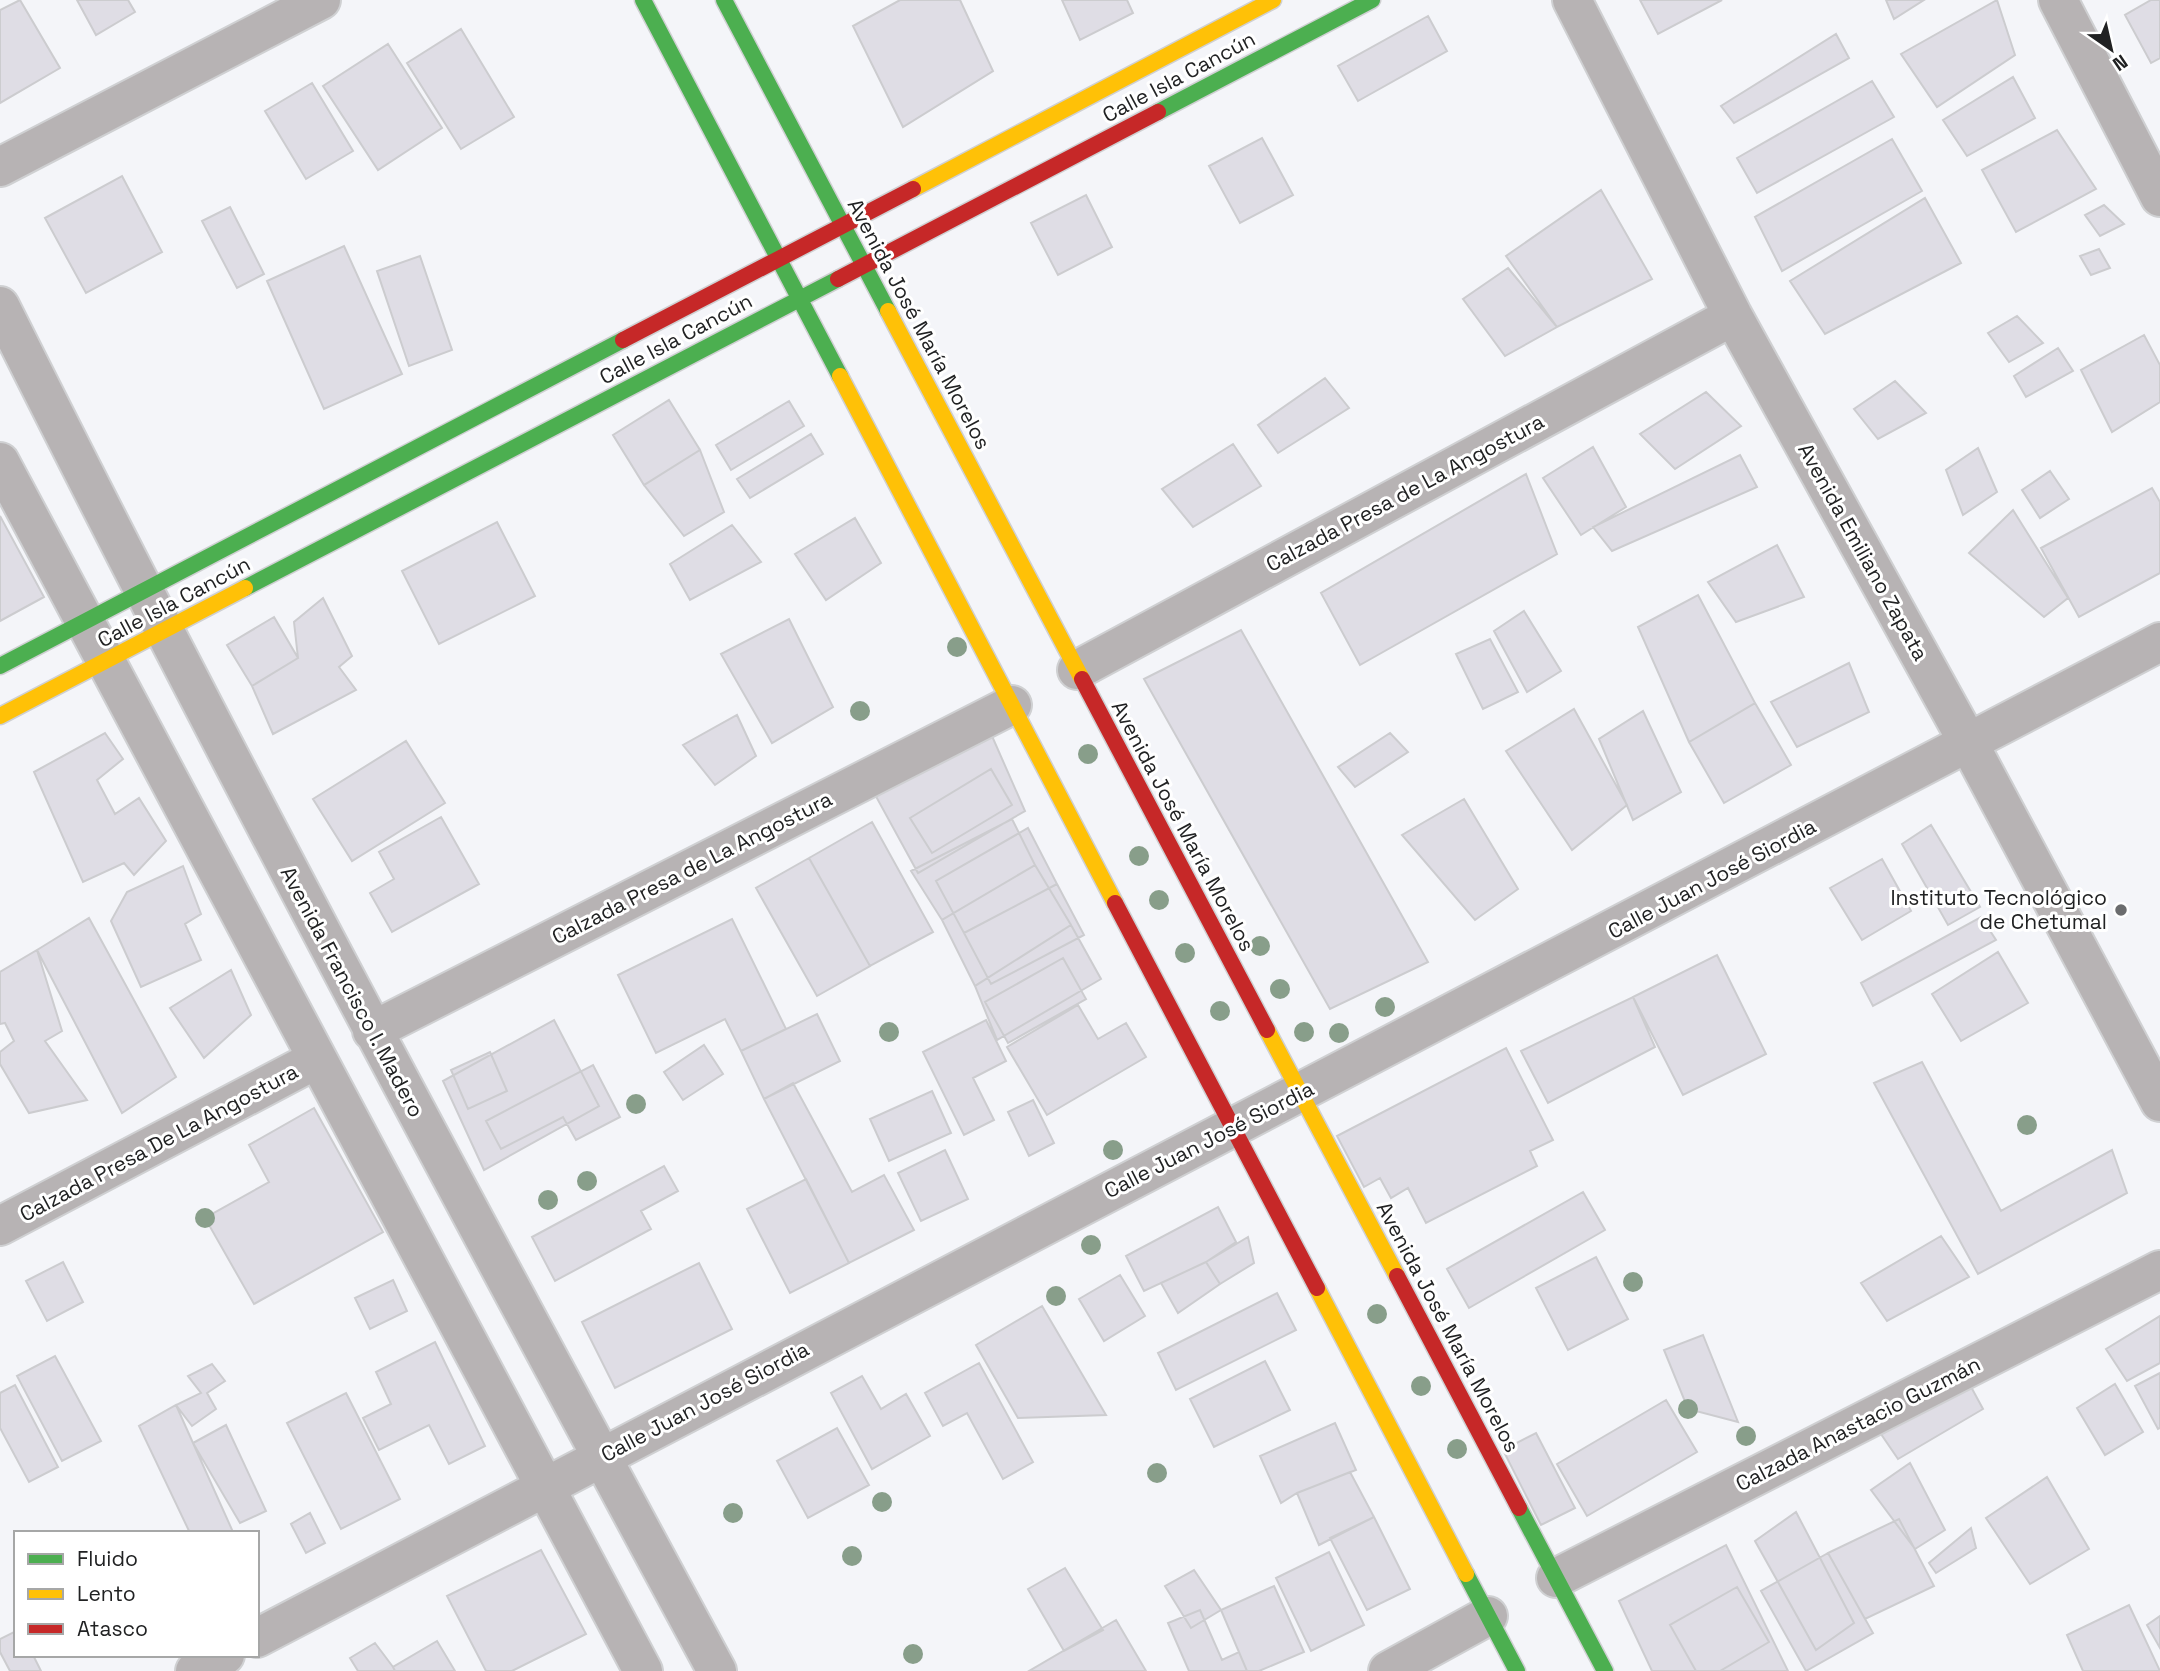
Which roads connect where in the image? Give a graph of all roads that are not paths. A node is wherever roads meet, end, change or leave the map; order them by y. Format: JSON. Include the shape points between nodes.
{"nodes":[{"id":1,"x":321,"y":0,"type":"edge"},
{"id":2,"x":643,"y":0,"type":"edge"},
{"id":3,"x":724,"y":0,"type":"edge"},
{"id":4,"x":1273,"y":0,"type":"edge"},
{"id":5,"x":1372,"y":0,"type":"edge"},
{"id":6,"x":1572,"y":0,"type":"edge"},
{"id":7,"x":2058,"y":0,"type":"edge"},
{"id":8,"x":0,"y":167,"type":"edge"},
{"id":9,"x":2160,"y":197,"type":"edge"},
{"id":10,"x":843,"y":225,"type":"junction"},
{"id":11,"x":778,"y":259,"type":"junction"},
{"id":12,"x":864,"y":265,"type":"junction"},
{"id":13,"x":799,"y":299,"type":"junction"},
{"id":14,"x":0,"y":306,"type":"edge"},
{"id":15,"x":1733,"y":316,"type":"junction"},
{"id":16,"x":0,"y":462,"type":"edge"},
{"id":17,"x":142,"y":592,"type":"junction"},
{"id":18,"x":84,"y":622,"type":"junction"},
{"id":19,"x":163,"y":631,"type":"junction"},
{"id":20,"x":2160,"y":642,"type":"edge"},
{"id":21,"x":105,"y":662,"type":"junction"},
{"id":22,"x":0,"y":666,"type":"edge"},
{"id":23,"x":1077,"y":670,"type":"junction"},
{"id":24,"x":1012,"y":705,"type":"junction"},
{"id":25,"x":0,"y":716,"type":"edge"},
{"id":26,"x":1969,"y":744,"type":"junction"},
{"id":27,"x":372,"y":1031,"type":"junction"},
{"id":28,"x":317,"y":1059,"type":"junction"},
{"id":29,"x":1301,"y":1094,"type":"junction"},
{"id":30,"x":2160,"y":1102,"type":"edge"},
{"id":31,"x":1232,"y":1126,"type":"junction"},
{"id":32,"x":0,"y":1226,"type":"edge"},
{"id":33,"x":2160,"y":1270,"type":"edge"},
{"id":34,"x":601,"y":1456,"type":"junction"},
{"id":35,"x":545,"y":1485,"type":"junction"},
{"id":36,"x":1556,"y":1578,"type":"junction"},
{"id":37,"x":1488,"y":1616,"type":"junction"},
{"id":38,"x":259,"y":1637,"type":"edge"},
{"id":39,"x":221,"y":1657,"type":"edge"},
{"id":40,"x":195,"y":1671,"type":"edge"},
{"id":41,"x":643,"y":1671,"type":"edge"},
{"id":42,"x":717,"y":1671,"type":"edge"},
{"id":43,"x":1388,"y":1671,"type":"edge"},
{"id":44,"x":1517,"y":1671,"type":"edge"},
{"id":45,"x":1605,"y":1671,"type":"edge"}],
"edges":[{"from":1,"to":8,"type":"street"},
{"from":2,"to":11,"type":"street"},
{"from":3,"to":10,"type":"street","name":"Avenida José María Morelos"},
{"from":4,"to":10,"type":"street","name":"Calle Isla Cancún"},
{"from":5,"to":12,"type":"street","name":"Calle Isla Cancún"},
{"from":6,"to":15,"type":"street","name":"Avenida Emiliano Zapata"},
{"from":7,"to":9,"type":"street"},
{"from":10,"to":11,"type":"street","name":"Calle Isla Cancún"},
{"from":10,"to":12,"type":"street","name":"Avenida José María Morelos"},
{"from":11,"to":13,"type":"street"},
{"from":11,"to":17,"type":"street","name":"Calle Isla Cancún"},
{"from":12,"to":13,"type":"street","name":"Calle Isla Cancún"},
{"from":12,"to":23,"type":"street","name":"Avenida José María Morelos"},
{"from":13,"to":19,"type":"street","name":"Calle Isla Cancún"},
{"from":13,"to":24,"type":"street"},
{"from":14,"to":17,"type":"street","name":"Avenida Francisco I. Madero"},
{"from":15,"to":23,"type":"street","name":"Calzada Presa de La Angostura"},
{"from":15,"to":26,"type":"street","name":"Avenida Emiliano Zapata"},
{"from":16,"to":18,"type":"street"},
{"from":17,"to":18,"type":"street","name":"Calle Isla Cancún"},
{"from":17,"to":19,"type":"street","name":"Avenida Francisco I. Madero"},
{"from":18,"to":21,"type":"street"},
{"from":18,"to":22,"type":"street","name":"Calle Isla Cancún"},
{"from":19,"to":21,"type":"street","name":"Calle Isla Cancún"},
{"from":19,"to":27,"type":"street","name":"Avenida Francisco I. Madero"},
{"from":20,"to":26,"type":"street","name":"Calle Juan José Siordia"},
{"from":21,"to":25,"type":"street","name":"Calle Isla Cancún"},
{"from":21,"to":28,"type":"street"},
{"from":23,"to":29,"type":"street","name":"Avenida José María Morelos"},
{"from":24,"to":27,"type":"street","name":"Calzada Presa de La Angostura"},
{"from":24,"to":31,"type":"street"},
{"from":26,"to":29,"type":"street","name":"Calle Juan José Siordia"},
{"from":26,"to":30,"type":"street","name":"Avenida Emiliano Zapata"},
{"from":27,"to":34,"type":"street","name":"Avenida Francisco I. Madero"},
{"from":28,"to":32,"type":"street","name":"Calzada Presa De La Angostura"},
{"from":28,"to":35,"type":"street"},
{"from":29,"to":31,"type":"street","name":"Calle Juan José Siordia"},
{"from":29,"to":36,"type":"street","name":"Avenida José María Morelos"},
{"from":31,"to":34,"type":"street","name":"Calle Juan José Siordia"},
{"from":31,"to":37,"type":"street"},
{"from":33,"to":36,"type":"street","name":"Calzada Anastacio Guzmán"},
{"from":34,"to":35,"type":"street","name":"Calle Juan José Siordia"},
{"from":34,"to":42,"type":"street","name":"Avenida Francisco I. Madero"},
{"from":35,"to":38,"type":"street","name":"Calle Juan José Siordia"},
{"from":35,"to":41,"type":"street"},
{"from":36,"to":45,"type":"street","name":"Avenida José María Morelos"},
{"from":37,"to":43,"type":"street"},
{"from":37,"to":44,"type":"street"},
{"from":39,"to":40,"type":"street"}]}
